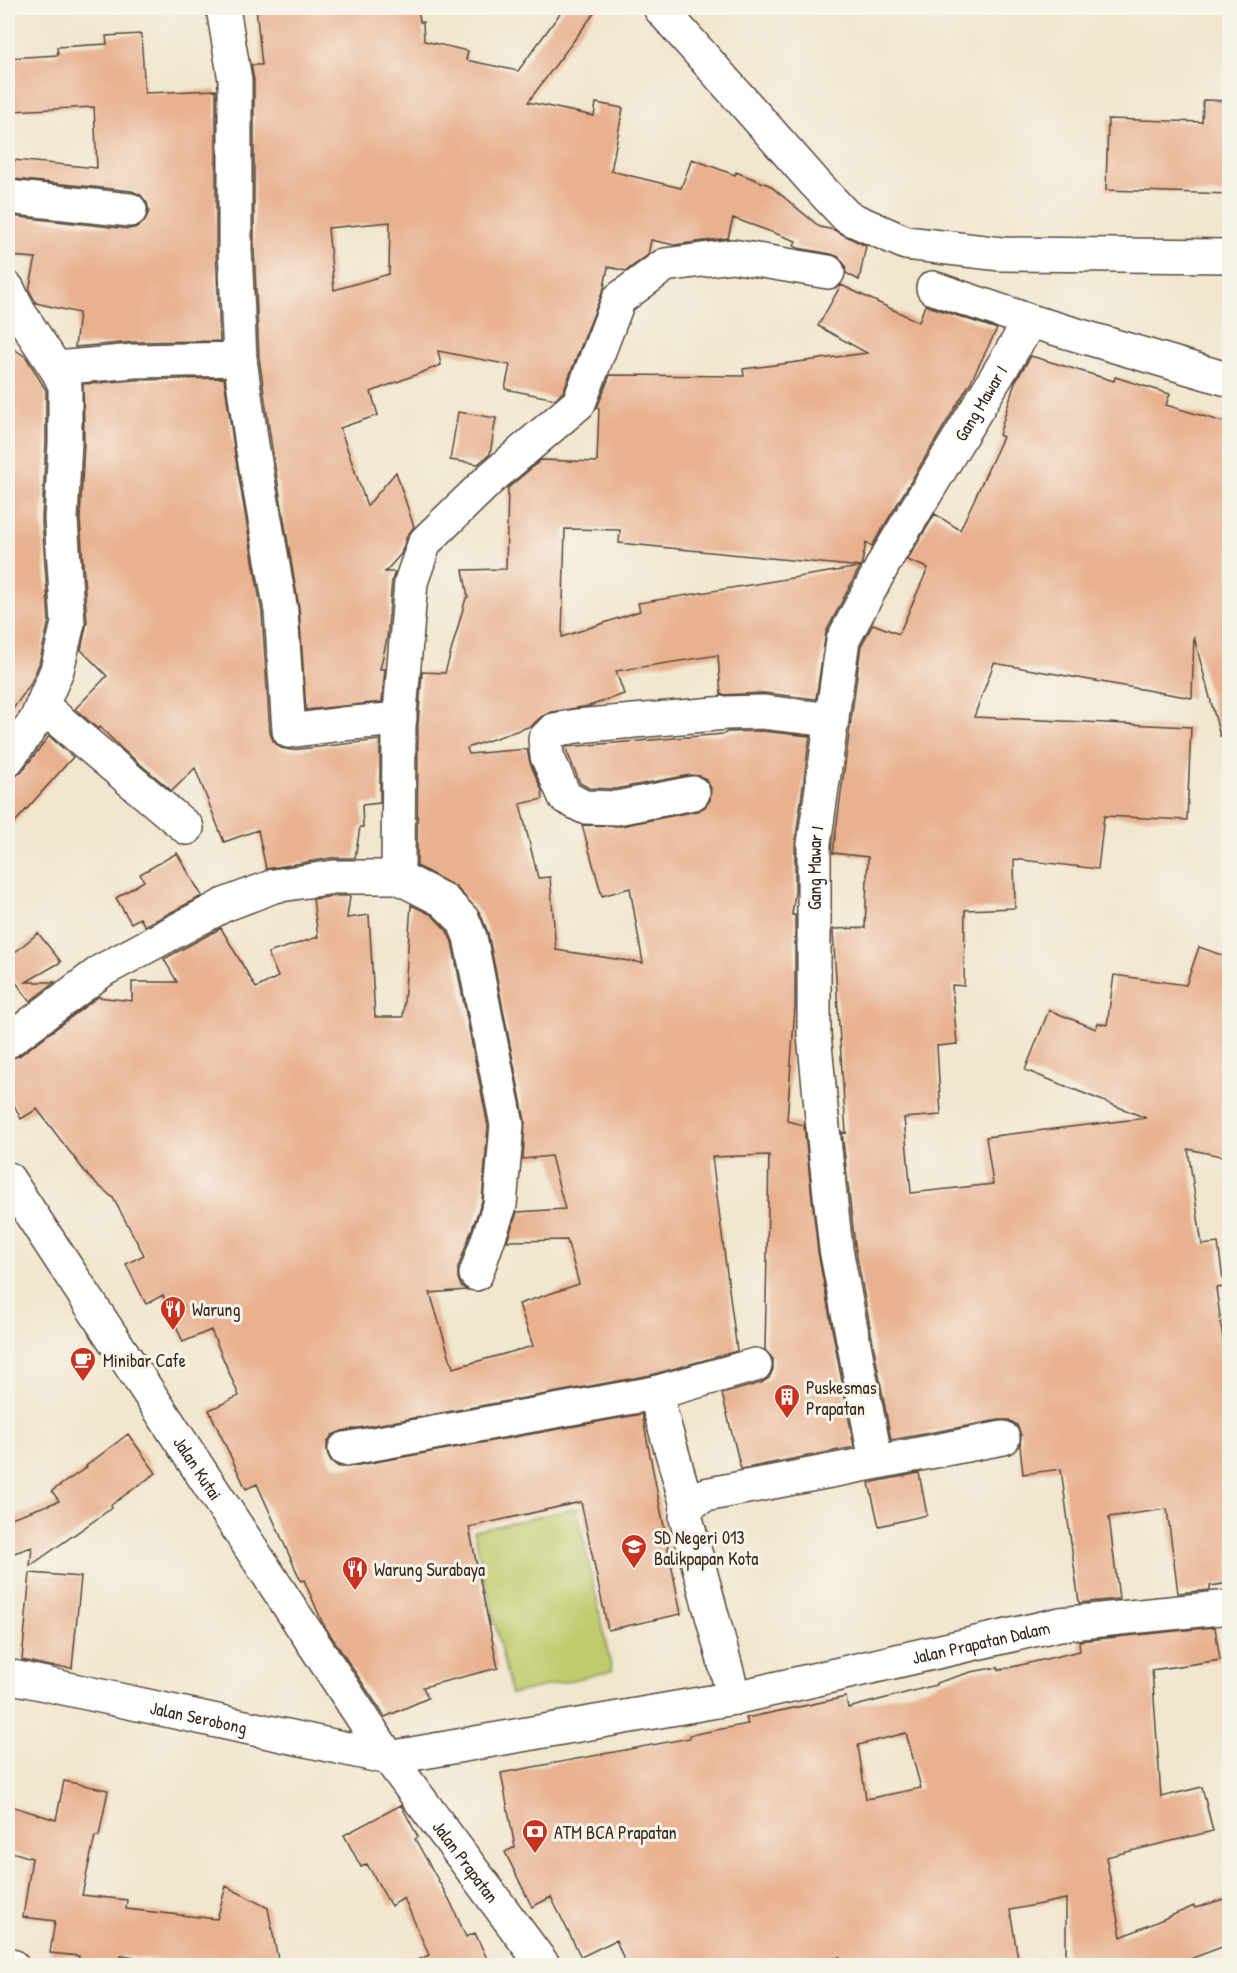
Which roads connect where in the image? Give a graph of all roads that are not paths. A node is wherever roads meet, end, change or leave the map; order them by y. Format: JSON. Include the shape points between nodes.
{"nodes":[{"id":1,"x":224,"y":8,"type":"edge"},
{"id":2,"x":660,"y":8,"type":"edge"},
{"id":3,"x":8,"y":197,"type":"edge"},
{"id":4,"x":130,"y":210,"type":"dead end"},
{"id":5,"x":1225,"y":260,"type":"edge"},
{"id":6,"x":828,"y":272,"type":"dead end"},
{"id":7,"x":933,"y":288,"type":"dead end"},
{"id":8,"x":8,"y":289,"type":"edge"},
{"id":9,"x":1029,"y":321,"type":"junction"},
{"id":10,"x":240,"y":359,"type":"junction"},
{"id":11,"x":56,"y":368,"type":"junction"},
{"id":12,"x":1230,"y":380,"type":"edge"},
{"id":13,"x":42,"y":706,"type":"junction"},
{"id":14,"x":400,"y":719,"type":"junction"},
{"id":15,"x":832,"y":720,"type":"junction"},
{"id":16,"x":8,"y":759,"type":"edge"},
{"id":17,"x":693,"y":793,"type":"dead end"},
{"id":18,"x":187,"y":828,"type":"dead end"},
{"id":19,"x":398,"y":877,"type":"junction"},
{"id":20,"x":8,"y":1041,"type":"edge"},
{"id":21,"x":8,"y":1179,"type":"edge"},
{"id":22,"x":476,"y":1274,"type":"dead end"},
{"id":23,"x":755,"y":1365,"type":"dead end"},
{"id":24,"x":655,"y":1393,"type":"junction"},
{"id":25,"x":1003,"y":1438,"type":"dead end"},
{"id":26,"x":345,"y":1449,"type":"dead end"},
{"id":27,"x":876,"y":1461,"type":"junction"},
{"id":28,"x":687,"y":1505,"type":"junction"},
{"id":29,"x":1230,"y":1607,"type":"edge"},
{"id":30,"x":8,"y":1676,"type":"edge"},
{"id":31,"x":734,"y":1698,"type":"junction"},
{"id":32,"x":389,"y":1758,"type":"junction"},
{"id":33,"x":8,"y":1964,"type":"edge"},
{"id":34,"x":12,"y":1965,"type":"edge"},
{"id":35,"x":544,"y":1965,"type":"edge"}],
"edges":[{"from":1,"to":10,"type":"street","via":[[235,80],[235,248]]},
{"from":2,"to":5,"type":"street","via":[[847,217],[876,230],[906,243],[1001,254]]},
{"from":3,"to":4,"type":"street"},
{"from":6,"to":14,"type":"street","via":[[732,256],[665,265],[619,299],[579,403],[491,478],[425,542],[411,582]]},
{"from":7,"to":9,"type":"street"},
{"from":8,"to":11,"type":"street"},
{"from":9,"to":12,"type":"street"},
{"from":9,"to":15,"type":"street","name":"Gang Mawar I","via":[[886,559],[843,640]]},
{"from":10,"to":11,"type":"street","via":[[134,361]]},
{"from":10,"to":14,"type":"street","via":[[282,611],[289,731]]},
{"from":11,"to":13,"type":"street","via":[[66,399],[61,519],[68,623],[57,670]]},
{"from":13,"to":16,"type":"street"},
{"from":13,"to":18,"type":"street"},
{"from":14,"to":19,"type":"street"},
{"from":15,"to":17,"type":"street","via":[[762,712],[726,713],[577,726],[554,730],[545,739],[547,756],[565,797],[584,807],[617,808]]},
{"from":15,"to":27,"type":"street","name":"Gang Mawar I","via":[[814,844],[814,1034],[836,1249]]},
{"from":19,"to":20,"type":"street","via":[[334,877],[274,886],[225,905],[103,970]]},
{"from":19,"to":22,"type":"street","via":[[443,900],[463,920],[470,937],[507,1125],[500,1205]]},
{"from":21,"to":32,"type":"street","name":"Jalan Kutai"},
{"from":23,"to":24,"type":"street"},
{"from":24,"to":26,"type":"street"},
{"from":24,"to":28,"type":"street"},
{"from":25,"to":27,"type":"street"},
{"from":27,"to":28,"type":"street","via":[[705,1495]]},
{"from":28,"to":31,"type":"street","via":[[686,1518]]},
{"from":29,"to":31,"type":"street","name":"Jalan Prapatan Dalam","via":[[1060,1624]]},
{"from":30,"to":32,"type":"street","name":"Jalan Serobong"},
{"from":31,"to":32,"type":"street","name":"Jalan Prapatan Dalam"},
{"from":32,"to":35,"type":"street","name":"Jalan Prapatan"},
{"from":33,"to":34,"type":"street"}]}
